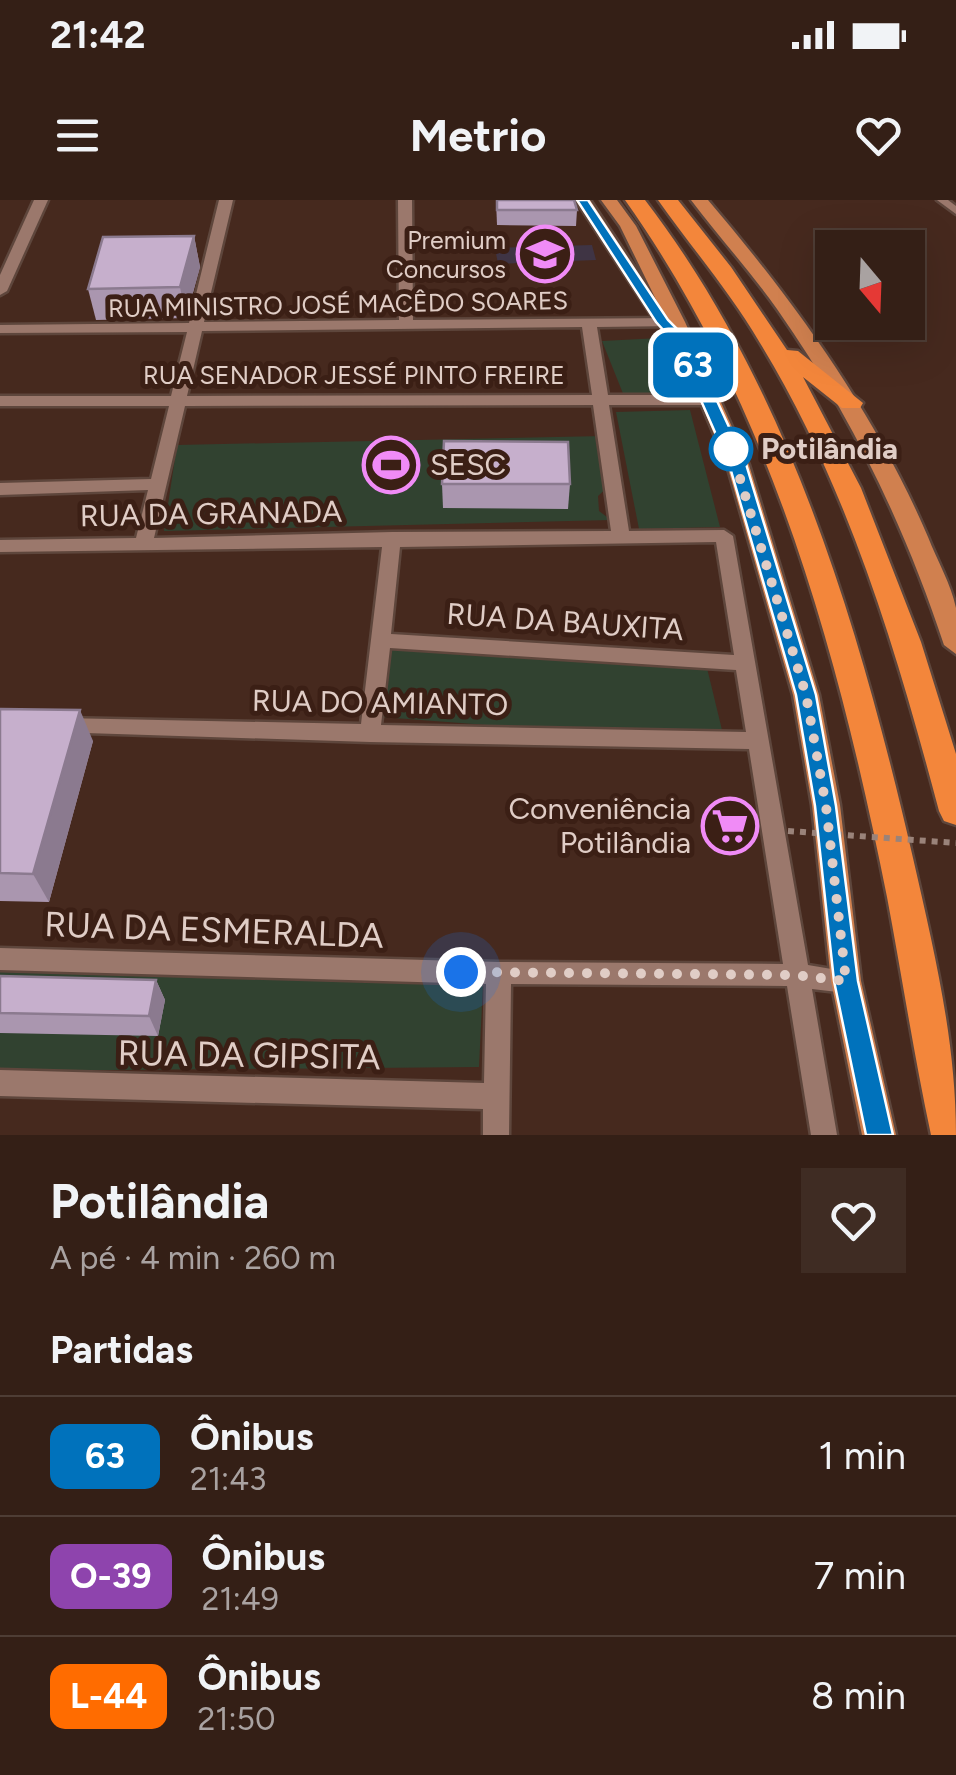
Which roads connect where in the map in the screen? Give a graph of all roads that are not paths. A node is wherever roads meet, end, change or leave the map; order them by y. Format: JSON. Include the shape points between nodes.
{"nodes":[{"id":1,"x":42,"y":200,"type":"edge"},
{"id":2,"x":226,"y":200,"type":"edge"},
{"id":3,"x":405,"y":200,"type":"edge"},
{"id":4,"x":583,"y":200,"type":"edge"},
{"id":5,"x":609,"y":200,"type":"edge"},
{"id":6,"x":635,"y":200,"type":"edge"},
{"id":7,"x":668,"y":200,"type":"edge"},
{"id":8,"x":698,"y":200,"type":"edge"},
{"id":9,"x":942,"y":200,"type":"edge"},
{"id":10,"x":956,"y":211,"type":"edge"},
{"id":11,"x":0,"y":291,"type":"edge"},
{"id":12,"x":589,"y":324,"type":"junction"},
{"id":13,"x":406,"y":327,"type":"junction"},
{"id":14,"x":196,"y":328,"type":"junction"},
{"id":15,"x":0,"y":329,"type":"edge"},
{"id":16,"x":674,"y":329,"type":"junction"},
{"id":17,"x":776,"y":345,"type":"junction"},
{"id":18,"x":602,"y":398,"type":"junction"},
{"id":19,"x":708,"y":400,"type":"junction"},
{"id":20,"x":0,"y":401,"type":"edge"},
{"id":21,"x":177,"y":401,"type":"junction"},
{"id":22,"x":851,"y":403,"type":"junction"},
{"id":23,"x":158,"y":484,"type":"junction"},
{"id":24,"x":0,"y":489,"type":"edge"},
{"id":25,"x":392,"y":538,"type":"junction"},
{"id":26,"x":621,"y":538,"type":"junction"},
{"id":27,"x":144,"y":542,"type":"junction"},
{"id":28,"x":0,"y":546,"type":"edge"},
{"id":29,"x":380,"y":640,"type":"junction"},
{"id":30,"x":955,"y":640,"type":"edge"},
{"id":31,"x":746,"y":663,"type":"junction"},
{"id":32,"x":39,"y":726,"type":"edge"},
{"id":33,"x":370,"y":734,"type":"junction"},
{"id":34,"x":759,"y":741,"type":"junction"},
{"id":35,"x":956,"y":810,"type":"edge"},
{"id":36,"x":0,"y":959,"type":"edge"},
{"id":37,"x":500,"y":973,"type":"junction"},
{"id":38,"x":794,"y":975,"type":"junction"},
{"id":39,"x":846,"y":981,"type":"junction"},
{"id":40,"x":0,"y":1083,"type":"edge"},
{"id":41,"x":496,"y":1096,"type":"junction"},
{"id":42,"x":496,"y":1135,"type":"edge"},
{"id":43,"x":824,"y":1135,"type":"edge"},
{"id":44,"x":880,"y":1135,"type":"edge"},
{"id":45,"x":951,"y":1135,"type":"edge"}],
"edges":[{"from":1,"to":11,"type":"street"},
{"from":2,"to":14,"type":"street"},
{"from":3,"to":13,"type":"street"},
{"from":4,"to":16,"type":"main road"},
{"from":5,"to":16,"type":"main road","via":[[628,226]]},
{"from":6,"to":45,"type":"highway","via":[[749,391],[809,532],[882,804]]},
{"from":7,"to":17,"type":"highway"},
{"from":8,"to":22,"type":"main road","via":[[774,292]]},
{"from":9,"to":10,"type":"lane"},
{"from":12,"to":13,"type":"street","name":"RUA MINISTRO JOSÉ MACÊDO SOARES"},
{"from":12,"to":16,"type":"street","name":"RUA MINISTRO JOSÉ MACÊDO SOARES"},
{"from":12,"to":18,"type":"street"},
{"from":13,"to":14,"type":"street","name":"RUA MINISTRO JOSÉ MACÊDO SOARES"},
{"from":14,"to":15,"type":"street","name":"RUA MINISTRO JOSÉ MACÊDO SOARES"},
{"from":14,"to":21,"type":"street"},
{"from":16,"to":19,"type":"main road"},
{"from":17,"to":22,"type":"highway"},
{"from":17,"to":35,"type":"highway","via":[[852,489],[886,577]]},
{"from":18,"to":19,"type":"street","name":"RUA SENADOR JESSÉ PINTO FREIRE"},
{"from":18,"to":21,"type":"street","name":"RUA SENADOR JESSÉ PINTO FREIRE"},
{"from":18,"to":26,"type":"street"},
{"from":19,"to":39,"type":"main road","via":[[738,464],[806,695]]},
{"from":20,"to":21,"type":"street","name":"RUA SENADOR JESSÉ PINTO FREIRE"},
{"from":21,"to":23,"type":"street"},
{"from":22,"to":30,"type":"main road","via":[[902,504]]},
{"from":23,"to":24,"type":"street"},
{"from":23,"to":27,"type":"street"},
{"from":25,"to":26,"type":"street","name":"RUA DA GRANADA"},
{"from":25,"to":27,"type":"street","name":"RUA DA GRANADA"},
{"from":25,"to":29,"type":"street"},
{"from":26,"to":31,"type":"street","name":"RUA DA GRANADA","via":[[724,536]]},
{"from":27,"to":28,"type":"street","name":"RUA DA GRANADA"},
{"from":29,"to":31,"type":"street","name":"RUA DA BAUXITA"},
{"from":29,"to":33,"type":"street"},
{"from":31,"to":34,"type":"street"},
{"from":32,"to":33,"type":"street","name":"RUA DO AMIANTO"},
{"from":33,"to":34,"type":"street","name":"RUA DO AMIANTO"},
{"from":34,"to":38,"type":"street"},
{"from":36,"to":37,"type":"street","name":"RUA DA ESMERALDA"},
{"from":37,"to":38,"type":"street","name":"RUA DA ESMERALDA"},
{"from":37,"to":41,"type":"street"},
{"from":38,"to":39,"type":"street","name":"RUA DA ESMERALDA"},
{"from":38,"to":43,"type":"street"},
{"from":39,"to":44,"type":"main road"},
{"from":40,"to":41,"type":"street","name":"RUA DA GIPSITA"},
{"from":41,"to":42,"type":"street"}]}
